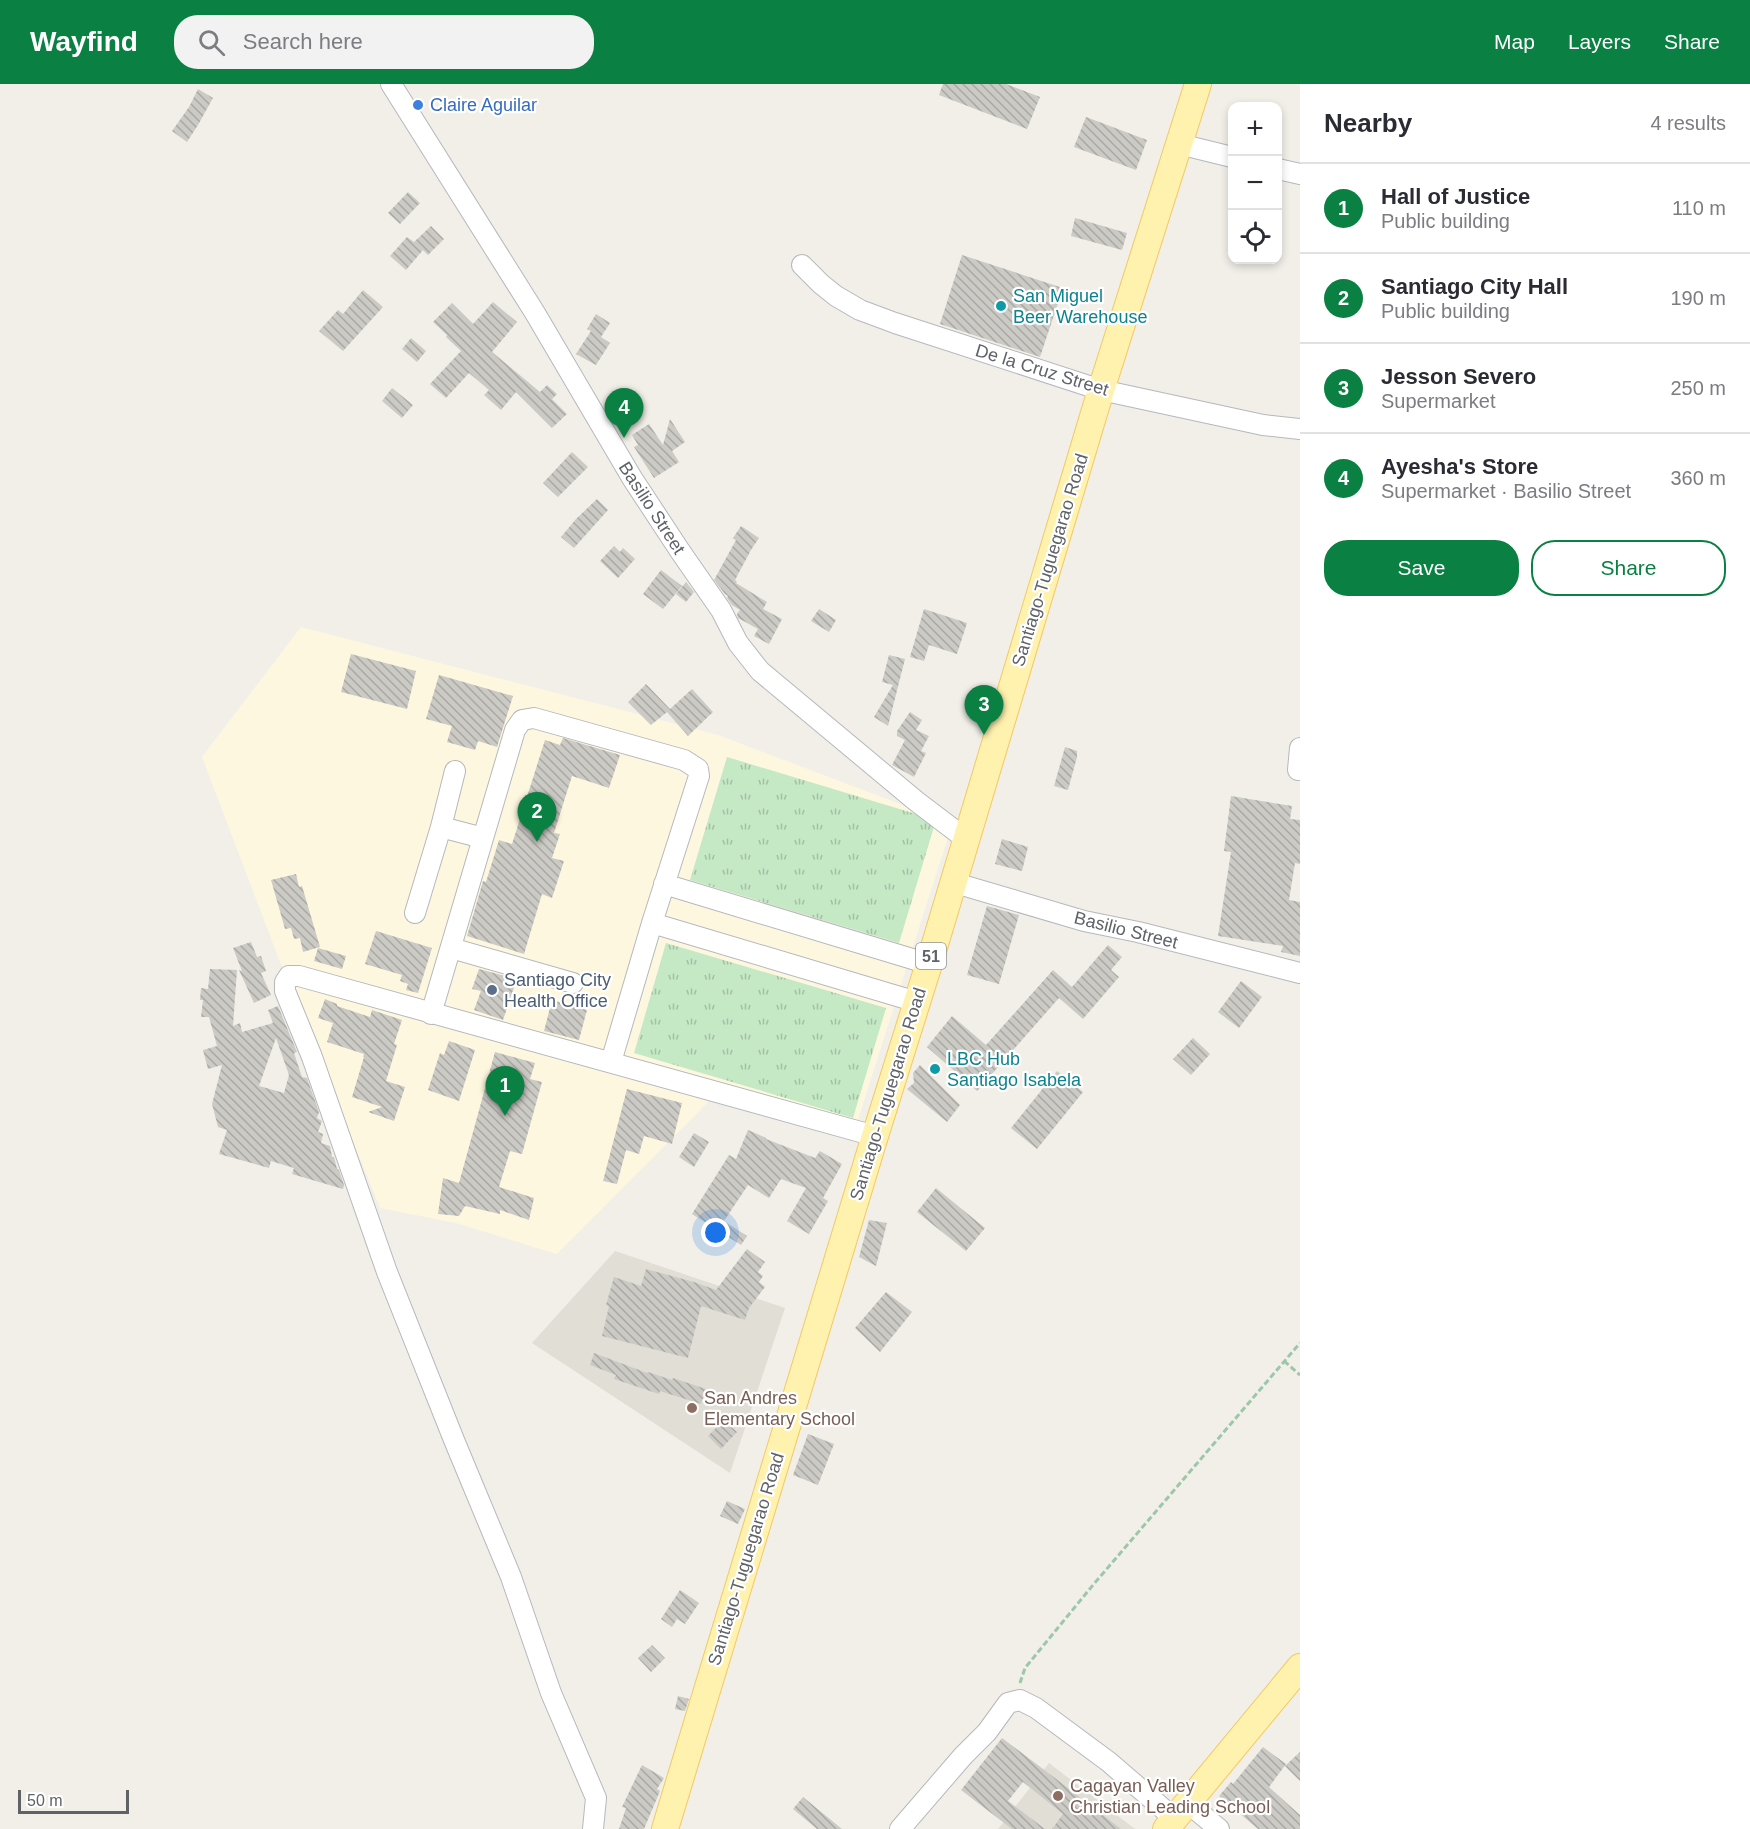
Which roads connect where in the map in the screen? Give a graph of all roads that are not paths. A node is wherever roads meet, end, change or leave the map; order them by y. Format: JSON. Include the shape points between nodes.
{"nodes":[{"id":1,"x":392,"y":84,"type":"edge"},
{"id":2,"x":1198,"y":84,"type":"edge"},
{"id":3,"x":1179,"y":144,"type":"junction"},
{"id":4,"x":1229,"y":156,"type":"edge"},
{"id":5,"x":1282,"y":170,"type":"edge"},
{"id":6,"x":1300,"y":174,"type":"edge"},
{"id":7,"x":802,"y":265,"type":"dead end"},
{"id":8,"x":1101,"y":390,"type":"junction"},
{"id":9,"x":1300,"y":429,"type":"edge"},
{"id":10,"x":1300,"y":748,"type":"edge"},
{"id":11,"x":1298,"y":770,"type":"dead end"},
{"id":12,"x":455,"y":771,"type":"dead end"},
{"id":13,"x":441,"y":827,"type":"junction"},
{"id":14,"x":483,"y":838,"type":"junction"},
{"id":15,"x":966,"y":839,"type":"junction"},
{"id":16,"x":952,"y":882,"type":"junction"},
{"id":17,"x":664,"y":884,"type":"junction"},
{"id":18,"x":415,"y":913,"type":"dead end"},
{"id":19,"x":652,"y":923,"type":"junction"},
{"id":20,"x":451,"y":948,"type":"junction"},
{"id":21,"x":928,"y":964,"type":"junction"},
{"id":22,"x":1300,"y":973,"type":"edge"},
{"id":23,"x":573,"y":983,"type":"dead end"},
{"id":24,"x":916,"y":1002,"type":"junction"},
{"id":25,"x":431,"y":1014,"type":"junction"},
{"id":26,"x":611,"y":1062,"type":"junction"},
{"id":27,"x":875,"y":1136,"type":"junction"},
{"id":28,"x":1300,"y":1667,"type":"edge"},
{"id":29,"x":1177,"y":1817,"type":"edge"},
{"id":30,"x":593,"y":1829,"type":"edge"},
{"id":31,"x":665,"y":1829,"type":"edge"},
{"id":32,"x":900,"y":1829,"type":"edge"},
{"id":33,"x":1219,"y":1829,"type":"edge"}],
"edges":[{"from":1,"to":15,"type":"street","name":"Basilio Street","via":[[632,478],[721,610],[738,643],[760,671]]},
{"from":2,"to":3,"type":"main road","name":"Santiago-Tuguegarao Road","number":"51"},
{"from":3,"to":4,"type":"street"},
{"from":3,"to":8,"type":"main road","name":"Santiago-Tuguegarao Road","number":"51"},
{"from":5,"to":6,"type":"street"},
{"from":7,"to":8,"type":"street","name":"De la Cruz Street","via":[[836,296],[860,310]]},
{"from":8,"to":9,"type":"street","name":"De la Cruz Street","via":[[1263,425]]},
{"from":8,"to":15,"type":"main road","name":"Santiago-Tuguegarao Road","number":"51"},
{"from":10,"to":11,"type":"street"},
{"from":12,"to":13,"type":"street"},
{"from":13,"to":14,"type":"street"},
{"from":13,"to":18,"type":"street"},
{"from":14,"to":17,"type":"street","via":[[515,730],[522,720],[534,718],[684,760],[698,769]]},
{"from":14,"to":20,"type":"street"},
{"from":15,"to":16,"type":"main road","name":"Santiago-Tuguegarao Road","number":"51"},
{"from":16,"to":21,"type":"main road","name":"Santiago-Tuguegarao Road","number":"51"},
{"from":16,"to":22,"type":"street","name":"Basilio Street","via":[[1084,921]]},
{"from":17,"to":19,"type":"street"},
{"from":17,"to":21,"type":"street"},
{"from":19,"to":24,"type":"street"},
{"from":19,"to":26,"type":"street"},
{"from":20,"to":23,"type":"street"},
{"from":20,"to":25,"type":"street"},
{"from":21,"to":24,"type":"main road","name":"Santiago-Tuguegarao Road","number":"51"},
{"from":24,"to":27,"type":"main road","name":"Santiago-Tuguegarao Road","number":"51"},
{"from":25,"to":26,"type":"street"},
{"from":25,"to":30,"type":"street","via":[[299,976],[287,979],[285,991],[312,1056],[387,1272],[511,1578],[551,1693],[596,1798]]},
{"from":26,"to":27,"type":"street"},
{"from":27,"to":31,"type":"main road","name":"Santiago-Tuguegarao Road","number":"51"},
{"from":28,"to":29,"type":"main road"},
{"from":29,"to":32,"type":"street","via":[[1109,1762],[1020,1700],[1008,1703]]},
{"from":29,"to":33,"type":"street"}]}
